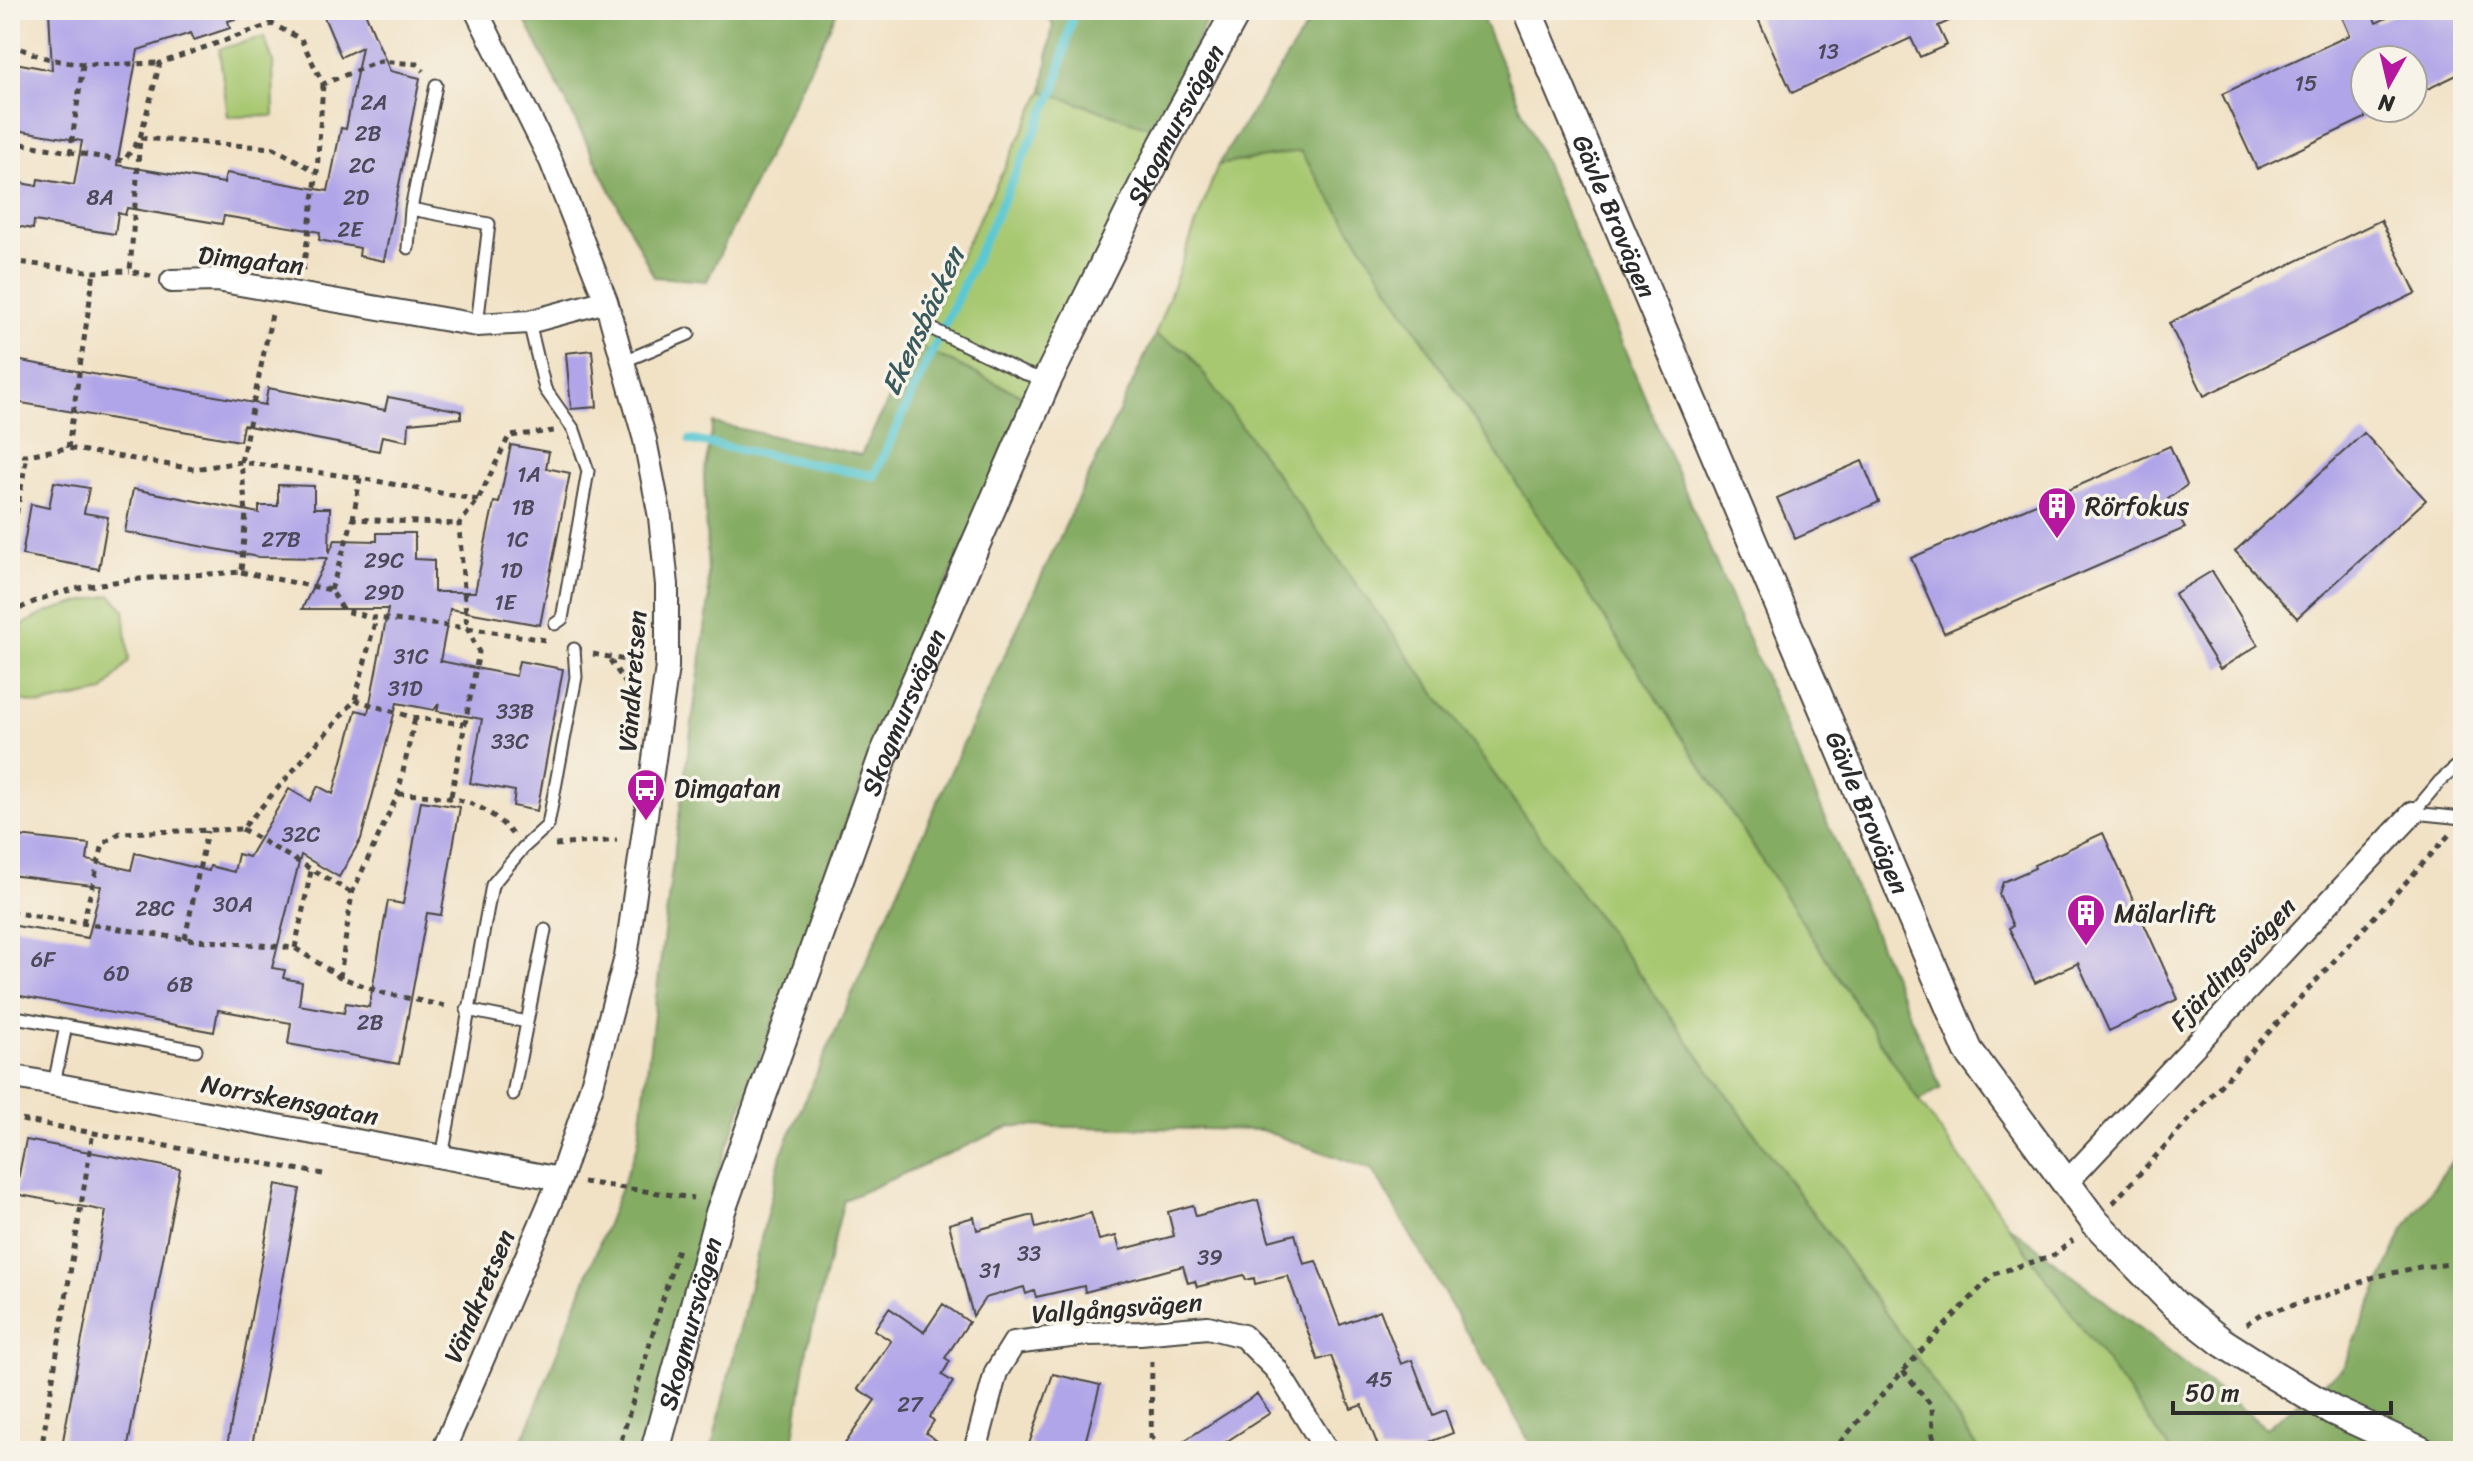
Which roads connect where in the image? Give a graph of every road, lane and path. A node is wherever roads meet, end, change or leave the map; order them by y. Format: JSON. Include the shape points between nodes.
{"nodes":[{"id":1,"x":266,"y":10,"type":"edge"},
{"id":2,"x":476,"y":10,"type":"edge"},
{"id":3,"x":1237,"y":10,"type":"edge"},
{"id":4,"x":1527,"y":10,"type":"edge"},
{"id":5,"x":272,"y":24,"type":"junction"},
{"id":6,"x":10,"y":43,"type":"edge"},
{"id":7,"x":160,"y":63,"type":"junction"},
{"id":8,"x":83,"y":65,"type":"junction"},
{"id":9,"x":323,"y":84,"type":"junction"},
{"id":10,"x":436,"y":85,"type":"joint"},
{"id":11,"x":140,"y":138,"type":"junction"},
{"id":12,"x":10,"y":142,"type":"edge"},
{"id":13,"x":70,"y":154,"type":"junction"},
{"id":14,"x":317,"y":172,"type":"junction"},
{"id":15,"x":411,"y":209,"type":"junction"},
{"id":16,"x":408,"y":248,"type":"dead end"},
{"id":17,"x":305,"y":250,"type":"dead end"},
{"id":18,"x":10,"y":261,"type":"edge"},
{"id":19,"x":130,"y":271,"type":"junction"},
{"id":20,"x":94,"y":272,"type":"junction"},
{"id":21,"x":172,"y":281,"type":"joint"},
{"id":22,"x":277,"y":290,"type":"junction"},
{"id":23,"x":606,"y":301,"type":"junction"},
{"id":24,"x":529,"y":322,"type":"junction"},
{"id":25,"x":477,"y":325,"type":"junction"},
{"id":26,"x":926,"y":326,"type":"dead end"},
{"id":27,"x":689,"y":334,"type":"dead end"},
{"id":28,"x":622,"y":362,"type":"junction"},
{"id":29,"x":1047,"y":380,"type":"junction"},
{"id":30,"x":574,"y":430,"type":"junction"},
{"id":31,"x":68,"y":448,"type":"junction"},
{"id":32,"x":10,"y":455,"type":"edge"},
{"id":33,"x":27,"y":455,"type":"junction"},
{"id":34,"x":241,"y":462,"type":"junction"},
{"id":35,"x":360,"y":478,"type":"junction"},
{"id":36,"x":478,"y":500,"type":"junction"},
{"id":37,"x":353,"y":519,"type":"junction"},
{"id":38,"x":459,"y":524,"type":"junction"},
{"id":39,"x":10,"y":549,"type":"edge"},
{"id":40,"x":241,"y":572,"type":"junction"},
{"id":41,"x":331,"y":590,"type":"junction"},
{"id":42,"x":10,"y":605,"type":"edge"},
{"id":43,"x":10,"y":614,"type":"edge"},
{"id":44,"x":376,"y":618,"type":"junction"},
{"id":45,"x":555,"y":624,"type":"dead end"},
{"id":46,"x":467,"y":628,"type":"junction"},
{"id":47,"x":574,"y":649,"type":"junction"},
{"id":48,"x":609,"y":659,"type":"junction"},
{"id":49,"x":667,"y":667,"type":"junction"},
{"id":50,"x":355,"y":700,"type":"junction"},
{"id":51,"x":636,"y":713,"type":"dead end"},
{"id":52,"x":415,"y":718,"type":"junction"},
{"id":53,"x":464,"y":724,"type":"junction"},
{"id":54,"x":2463,"y":761,"type":"edge"},
{"id":55,"x":398,"y":794,"type":"junction"},
{"id":56,"x":451,"y":796,"type":"junction"},
{"id":57,"x":2413,"y":813,"type":"junction"},
{"id":58,"x":2463,"y":818,"type":"edge"},
{"id":59,"x":242,"y":829,"type":"junction"},
{"id":60,"x":207,"y":831,"type":"junction"},
{"id":61,"x":2452,"y":832,"type":"dead end"},
{"id":62,"x":643,"y":844,"type":"junction"},
{"id":63,"x":523,"y":848,"type":"junction"},
{"id":64,"x":311,"y":871,"type":"junction"},
{"id":65,"x":352,"y":893,"type":"junction"},
{"id":66,"x":10,"y":912,"type":"edge"},
{"id":67,"x":83,"y":923,"type":"junction"},
{"id":68,"x":545,"y":930,"type":"dead end"},
{"id":69,"x":185,"y":939,"type":"junction"},
{"id":70,"x":295,"y":948,"type":"junction"},
{"id":71,"x":340,"y":977,"type":"junction"},
{"id":72,"x":467,"y":1010,"type":"junction"},
{"id":73,"x":10,"y":1016,"type":"edge"},
{"id":74,"x":527,"y":1022,"type":"junction"},
{"id":75,"x":66,"y":1026,"type":"junction"},
{"id":76,"x":196,"y":1050,"type":"dead end"},
{"id":77,"x":10,"y":1076,"type":"edge"},
{"id":78,"x":54,"y":1084,"type":"junction"},
{"id":79,"x":513,"y":1094,"type":"dead end"},
{"id":80,"x":11,"y":1118,"type":"edge"},
{"id":81,"x":10,"y":1129,"type":"edge"},
{"id":82,"x":93,"y":1132,"type":"junction"},
{"id":83,"x":442,"y":1157,"type":"junction"},
{"id":84,"x":323,"y":1174,"type":"dead end"},
{"id":85,"x":560,"y":1179,"type":"junction"},
{"id":86,"x":2066,"y":1183,"type":"junction"},
{"id":87,"x":693,"y":1198,"type":"dead end"},
{"id":88,"x":2095,"y":1222,"type":"junction"},
{"id":89,"x":2463,"y":1263,"type":"edge"},
{"id":90,"x":1153,"y":1331,"type":"junction"},
{"id":91,"x":2222,"y":1342,"type":"junction"},
{"id":92,"x":1903,"y":1371,"type":"junction"},
{"id":93,"x":1151,"y":1435,"type":"junction"},
{"id":94,"x":10,"y":1450,"type":"edge"},
{"id":95,"x":27,"y":1451,"type":"edge"},
{"id":96,"x":41,"y":1451,"type":"edge"},
{"id":97,"x":443,"y":1451,"type":"edge"},
{"id":98,"x":655,"y":1451,"type":"edge"},
{"id":99,"x":975,"y":1451,"type":"edge"},
{"id":100,"x":1151,"y":1451,"type":"edge"},
{"id":101,"x":1162,"y":1451,"type":"edge"},
{"id":102,"x":1327,"y":1451,"type":"edge"},
{"id":103,"x":1832,"y":1451,"type":"edge"},
{"id":104,"x":1941,"y":1451,"type":"edge"},
{"id":105,"x":2421,"y":1451,"type":"edge"}],
"edges":[{"from":1,"to":5,"type":"path"},
{"from":2,"to":23,"type":"street","name":"Vändkretsen","via":[[551,161]]},
{"from":3,"to":29,"type":"street","name":"Skogmursvägen","via":[[1163,145]]},
{"from":4,"to":86,"type":"street","name":"Gävle Brovägen","via":[[1968,1050]]},
{"from":5,"to":7,"type":"path"},
{"from":5,"to":9,"type":"path","via":[[301,39]]},
{"from":6,"to":8,"type":"path","via":[[35,57]]},
{"from":7,"to":8,"type":"path"},
{"from":7,"to":11,"type":"path"},
{"from":8,"to":13,"type":"path"},
{"from":9,"to":10,"type":"path","via":[[380,61],[417,64]]},
{"from":9,"to":14,"type":"path"},
{"from":10,"to":15,"type":"lane"},
{"from":11,"to":13,"type":"path","via":[[124,161]]},
{"from":11,"to":14,"type":"path","via":[[274,148]]},
{"from":11,"to":19,"type":"path"},
{"from":12,"to":13,"type":"path"},
{"from":14,"to":17,"type":"path"},
{"from":15,"to":16,"type":"lane"},
{"from":15,"to":25,"type":"lane","via":[[489,224]]},
{"from":18,"to":20,"type":"path"},
{"from":19,"to":20,"type":"path"},
{"from":19,"to":21,"type":"path"},
{"from":20,"to":31,"type":"path"},
{"from":21,"to":22,"type":"street","name":"Dimgatan","via":[[217,280]]},
{"from":22,"to":25,"type":"street","name":"Dimgatan"},
{"from":22,"to":34,"type":"path"},
{"from":23,"to":24,"type":"street","name":"Dimgatan"},
{"from":23,"to":28,"type":"street","name":"Vändkretsen"},
{"from":24,"to":25,"type":"street","name":"Dimgatan"},
{"from":24,"to":30,"type":"lane","via":[[545,389]]},
{"from":26,"to":29,"type":"lane"},
{"from":27,"to":28,"type":"lane"},
{"from":28,"to":49,"type":"street","name":"Vändkretsen","via":[[660,517]]},
{"from":29,"to":98,"type":"street","name":"Skogmursvägen","via":[[878,772],[720,1213]]},
{"from":30,"to":36,"type":"path","via":[[509,436]]},
{"from":30,"to":45,"type":"lane","via":[[588,471],[562,619]]},
{"from":31,"to":33,"type":"path"},
{"from":31,"to":34,"type":"path","via":[[194,469]]},
{"from":32,"to":33,"type":"path"},
{"from":33,"to":39,"type":"path"},
{"from":34,"to":35,"type":"path"},
{"from":34,"to":40,"type":"path","via":[[246,513]]},
{"from":35,"to":36,"type":"path"},
{"from":35,"to":37,"type":"path"},
{"from":36,"to":38,"type":"path"},
{"from":37,"to":38,"type":"path"},
{"from":37,"to":41,"type":"path"},
{"from":38,"to":46,"type":"path"},
{"from":40,"to":41,"type":"path"},
{"from":40,"to":43,"type":"path","via":[[126,581],[56,594]]},
{"from":41,"to":44,"type":"path","via":[[344,611]]},
{"from":42,"to":43,"type":"path"},
{"from":44,"to":46,"type":"path"},
{"from":44,"to":50,"type":"path"},
{"from":46,"to":47,"type":"path"},
{"from":46,"to":53,"type":"path","via":[[479,652]]},
{"from":47,"to":48,"type":"path"},
{"from":47,"to":63,"type":"lane","via":[[576,677],[548,825]]},
{"from":48,"to":49,"type":"path"},
{"from":48,"to":51,"type":"path","via":[[632,693]]},
{"from":49,"to":62,"type":"street","name":"Vändkretsen"},
{"from":50,"to":52,"type":"path"},
{"from":50,"to":59,"type":"path"},
{"from":52,"to":53,"type":"path"},
{"from":52,"to":55,"type":"path"},
{"from":53,"to":56,"type":"path"},
{"from":54,"to":57,"type":"lane","name":"Fjärdingsvägen"},
{"from":55,"to":56,"type":"path"},
{"from":55,"to":65,"type":"path"},
{"from":56,"to":63,"type":"path","via":[[497,816]]},
{"from":57,"to":58,"type":"lane"},
{"from":57,"to":86,"type":"street","name":"Fjärdingsvägen"},
{"from":59,"to":60,"type":"path"},
{"from":59,"to":64,"type":"path"},
{"from":60,"to":67,"type":"path","via":[[120,833],[103,844]]},
{"from":60,"to":69,"type":"path"},
{"from":61,"to":88,"type":"path"},
{"from":62,"to":63,"type":"path","via":[[615,840]]},
{"from":62,"to":85,"type":"street","name":"Vändkretsen","via":[[626,957]]},
{"from":63,"to":72,"type":"lane","via":[[492,885]]},
{"from":64,"to":65,"type":"path"},
{"from":64,"to":70,"type":"path"},
{"from":65,"to":71,"type":"path"},
{"from":66,"to":67,"type":"path"},
{"from":67,"to":69,"type":"path"},
{"from":68,"to":74,"type":"lane"},
{"from":69,"to":70,"type":"path"},
{"from":70,"to":71,"type":"path"},
{"from":71,"to":72,"type":"path","via":[[383,993]]},
{"from":72,"to":74,"type":"lane"},
{"from":72,"to":83,"type":"lane"},
{"from":73,"to":75,"type":"lane"},
{"from":74,"to":79,"type":"lane"},
{"from":75,"to":76,"type":"lane"},
{"from":75,"to":78,"type":"lane"},
{"from":77,"to":78,"type":"street","name":"Norrskensgatan"},
{"from":78,"to":83,"type":"street","name":"Norrskensgatan"},
{"from":80,"to":81,"type":"path"},
{"from":80,"to":82,"type":"path"},
{"from":82,"to":84,"type":"path"},
{"from":82,"to":96,"type":"path"},
{"from":83,"to":85,"type":"street","name":"Norrskensgatan"},
{"from":85,"to":87,"type":"path"},
{"from":85,"to":97,"type":"street","name":"Vändkretsen"},
{"from":86,"to":88,"type":"street","name":"Gävle Brovägen"},
{"from":88,"to":91,"type":"street","name":"Gävle Brovägen","via":[[2175,1305]]},
{"from":88,"to":92,"type":"path","via":[[2054,1255],[1994,1274]]},
{"from":89,"to":91,"type":"path","via":[[2374,1277],[2259,1315]]},
{"from":90,"to":93,"type":"path"},
{"from":90,"to":99,"type":"street","name":"Vallgångsvägen","via":[[1014,1343],[996,1372]]},
{"from":90,"to":102,"type":"street","name":"Vallgångsvägen","via":[[1208,1327],[1243,1336],[1276,1369]]},
{"from":91,"to":105,"type":"street","name":"Gävle Brovägen","via":[[2332,1410]]},
{"from":92,"to":103,"type":"path"},
{"from":92,"to":104,"type":"path","via":[[1932,1406],[1933,1436]]},
{"from":93,"to":100,"type":"path"},
{"from":93,"to":101,"type":"path"},
{"from":94,"to":95,"type":"path"}]}
